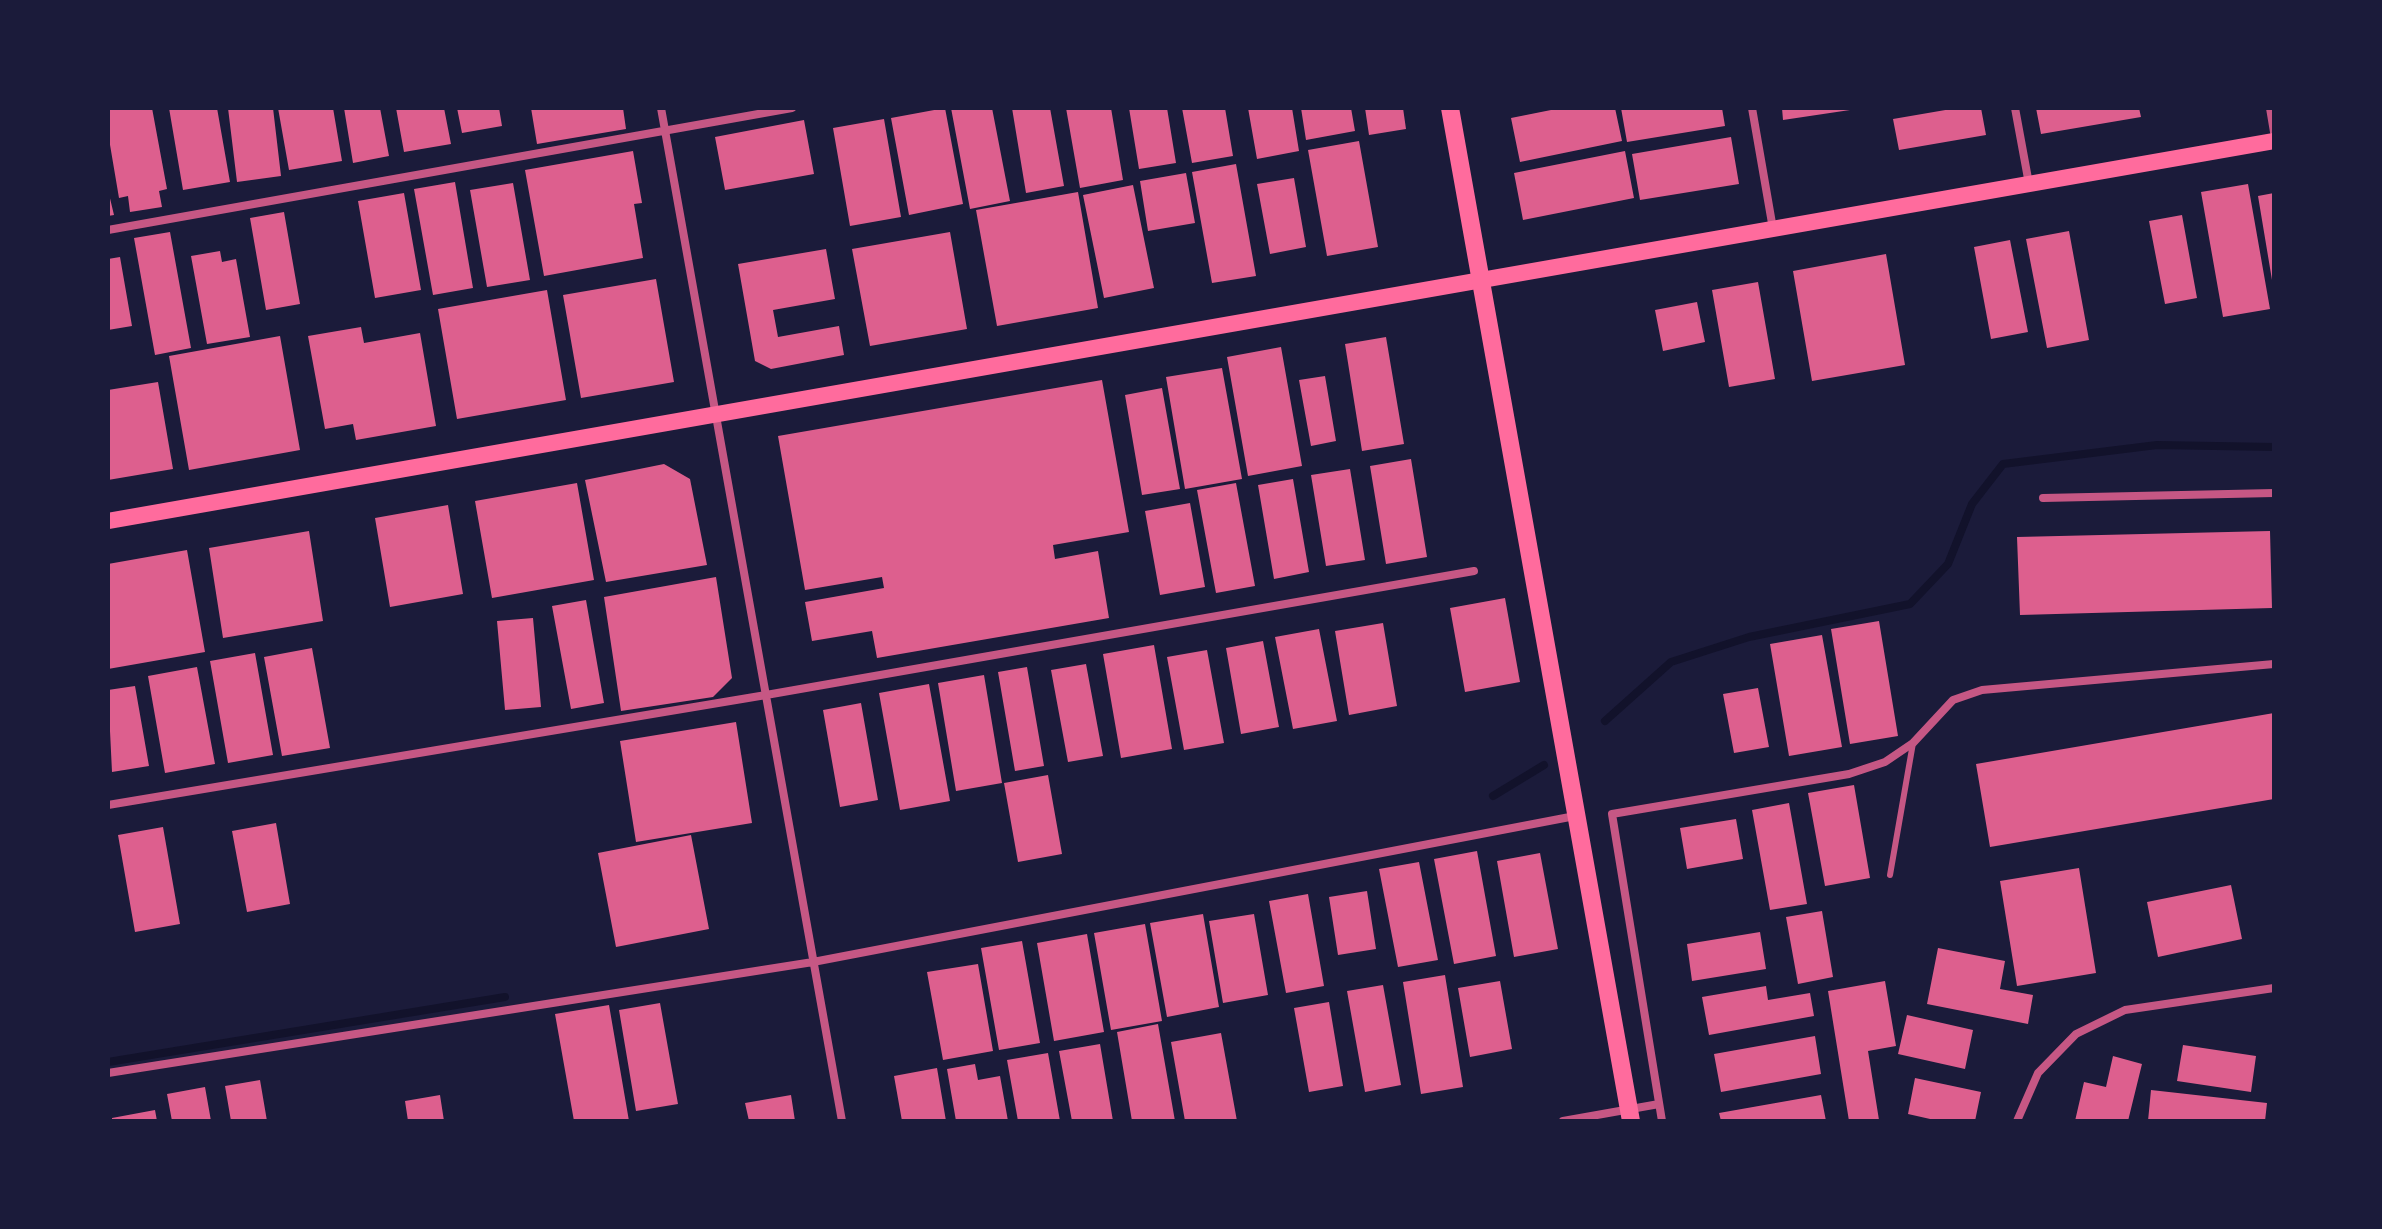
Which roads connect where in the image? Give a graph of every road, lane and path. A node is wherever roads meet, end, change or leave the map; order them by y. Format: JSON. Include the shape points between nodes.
{"nodes":[{"id":1,"x":661,"y":108,"type":"edge"},
{"id":2,"x":792,"y":108,"type":"edge"},
{"id":3,"x":1450,"y":108,"type":"edge"},
{"id":4,"x":1752,"y":108,"type":"edge"},
{"id":5,"x":2015,"y":108,"type":"edge"},
{"id":6,"x":2270,"y":108,"type":"edge"},
{"id":7,"x":665,"y":130,"type":"junction"},
{"id":8,"x":2274,"y":132,"type":"edge"},
{"id":9,"x":2274,"y":141,"type":"edge"},
{"id":10,"x":2029,"y":184,"type":"junction"},
{"id":11,"x":1773,"y":229,"type":"junction"},
{"id":12,"x":108,"y":230,"type":"edge"},
{"id":13,"x":1480,"y":280,"type":"junction"},
{"id":14,"x":716,"y":414,"type":"junction"},
{"id":15,"x":2274,"y":493,"type":"edge"},
{"id":16,"x":2043,"y":498,"type":"dead end"},
{"id":17,"x":108,"y":521,"type":"edge"},
{"id":18,"x":1474,"y":571,"type":"dead end"},
{"id":19,"x":2274,"y":664,"type":"edge"},
{"id":20,"x":766,"y":695,"type":"junction"},
{"id":21,"x":1913,"y":743,"type":"junction"},
{"id":22,"x":108,"y":805,"type":"edge"},
{"id":23,"x":1575,"y":816,"type":"junction"},
{"id":24,"x":1890,"y":875,"type":"dead end"},
{"id":25,"x":813,"y":962,"type":"junction"},
{"id":26,"x":2274,"y":988,"type":"edge"},
{"id":27,"x":108,"y":1073,"type":"edge"},
{"id":28,"x":1659,"y":1104,"type":"junction"},
{"id":29,"x":1631,"y":1117,"type":"edge"},
{"id":30,"x":842,"y":1121,"type":"edge"},
{"id":31,"x":1563,"y":1121,"type":"edge"},
{"id":32,"x":1662,"y":1121,"type":"edge"},
{"id":33,"x":2017,"y":1121,"type":"edge"}],
"edges":[{"from":1,"to":7,"type":"street"},
{"from":2,"to":7,"type":"street"},
{"from":3,"to":13,"type":"main road"},
{"from":4,"to":11,"type":"street"},
{"from":5,"to":10,"type":"street"},
{"from":6,"to":8,"type":"street"},
{"from":7,"to":12,"type":"street"},
{"from":7,"to":14,"type":"street"},
{"from":9,"to":10,"type":"main road"},
{"from":10,"to":11,"type":"main road"},
{"from":11,"to":13,"type":"main road"},
{"from":13,"to":14,"type":"main road"},
{"from":13,"to":23,"type":"main road"},
{"from":14,"to":17,"type":"main road"},
{"from":14,"to":20,"type":"street"},
{"from":15,"to":16,"type":"street"},
{"from":18,"to":20,"type":"street"},
{"from":19,"to":21,"type":"street","via":[[1982,690],[1953,700]]},
{"from":20,"to":22,"type":"street"},
{"from":20,"to":25,"type":"street"},
{"from":21,"to":24,"type":"lane"},
{"from":21,"to":28,"type":"street","via":[[1885,762],[1849,774],[1612,814]]},
{"from":23,"to":25,"type":"street"},
{"from":23,"to":29,"type":"main road"},
{"from":25,"to":27,"type":"street"},
{"from":25,"to":30,"type":"street"},
{"from":26,"to":33,"type":"street","via":[[2125,1010],[2076,1034],[2038,1073]]},
{"from":28,"to":29,"type":"street"},
{"from":28,"to":32,"type":"street"},
{"from":29,"to":31,"type":"street"}]}
